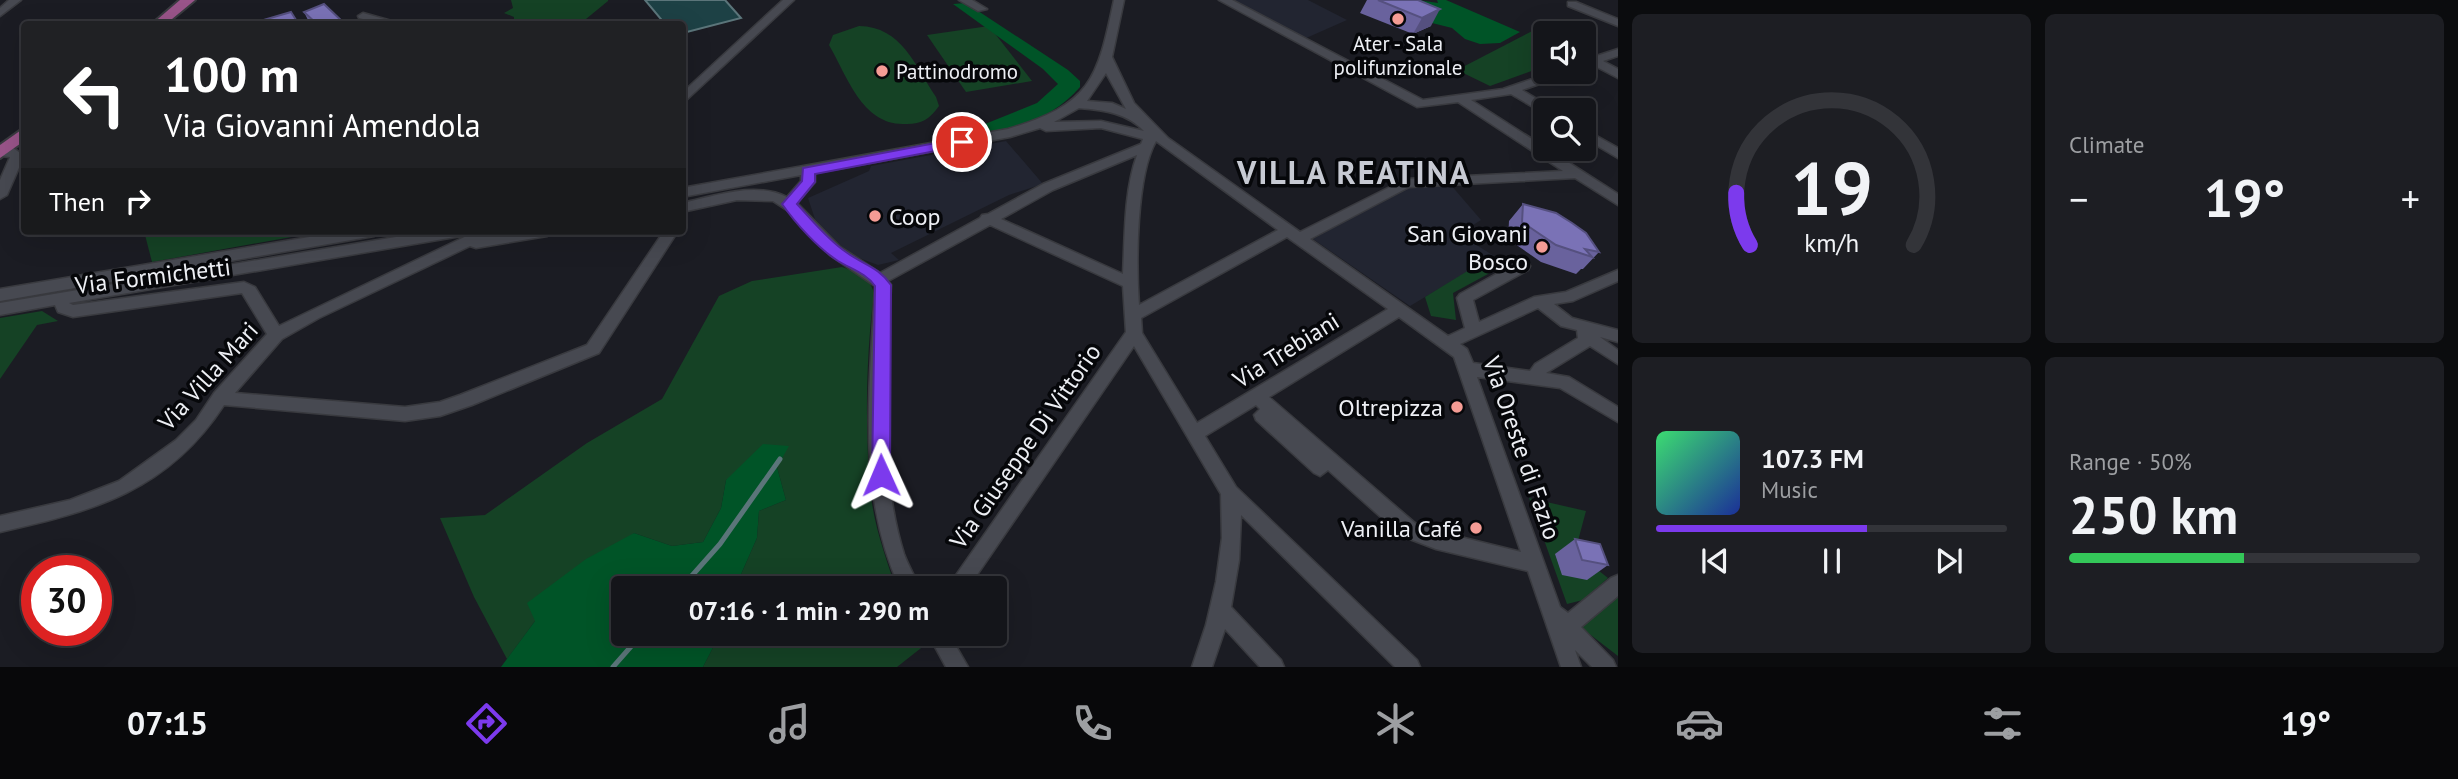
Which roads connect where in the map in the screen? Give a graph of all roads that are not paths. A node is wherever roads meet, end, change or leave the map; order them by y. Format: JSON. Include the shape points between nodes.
{"nodes":[{"id":1,"x":16,"y":0,"type":"edge"},
{"id":2,"x":188,"y":0,"type":"edge"},
{"id":3,"x":789,"y":0,"type":"edge"},
{"id":4,"x":964,"y":0,"type":"edge"},
{"id":5,"x":1119,"y":0,"type":"edge"},
{"id":6,"x":1224,"y":0,"type":"edge"},
{"id":7,"x":1572,"y":4,"type":"dead end"},
{"id":8,"x":982,"y":9,"type":"dead end"},
{"id":9,"x":0,"y":13,"type":"edge"},
{"id":10,"x":363,"y":16,"type":"dead end"},
{"id":11,"x":162,"y":21,"type":"edge"},
{"id":12,"x":380,"y":21,"type":"edge"},
{"id":13,"x":1618,"y":23,"type":"edge"},
{"id":14,"x":1618,"y":52,"type":"edge"},
{"id":15,"x":1107,"y":59,"type":"junction"},
{"id":16,"x":1596,"y":60,"type":"edge"},
{"id":17,"x":1596,"y":66,"type":"edge"},
{"id":18,"x":1618,"y":74,"type":"edge"},
{"id":19,"x":1533,"y":83,"type":"edge"},
{"id":20,"x":1513,"y":90,"type":"junction"},
{"id":21,"x":686,"y":96,"type":"edge"},
{"id":22,"x":1462,"y":100,"type":"junction"},
{"id":23,"x":1533,"y":102,"type":"edge"},
{"id":24,"x":1077,"y":104,"type":"junction"},
{"id":25,"x":1140,"y":121,"type":"junction"},
{"id":26,"x":1104,"y":123,"type":"junction"},
{"id":27,"x":1010,"y":133,"type":"junction"},
{"id":28,"x":21,"y":136,"type":"edge"},
{"id":29,"x":1596,"y":140,"type":"edge"},
{"id":30,"x":1154,"y":141,"type":"junction"},
{"id":31,"x":0,"y":153,"type":"edge"},
{"id":32,"x":1618,"y":154,"type":"edge"},
{"id":33,"x":21,"y":164,"type":"edge"},
{"id":34,"x":808,"y":171,"type":"junction"},
{"id":35,"x":1578,"y":174,"type":"junction"},
{"id":36,"x":686,"y":192,"type":"edge"},
{"id":37,"x":1,"y":194,"type":"edge"},
{"id":38,"x":1618,"y":200,"type":"edge"},
{"id":39,"x":789,"y":204,"type":"junction"},
{"id":40,"x":686,"y":207,"type":"edge"},
{"id":41,"x":988,"y":218,"type":"junction"},
{"id":42,"x":1294,"y":234,"type":"junction"},
{"id":43,"x":351,"y":235,"type":"edge"},
{"id":44,"x":456,"y":235,"type":"edge"},
{"id":45,"x":668,"y":235,"type":"edge"},
{"id":46,"x":1523,"y":266,"type":"dead end"},
{"id":47,"x":1618,"y":275,"type":"edge"},
{"id":48,"x":879,"y":280,"type":"junction"},
{"id":49,"x":1130,"y":283,"type":"junction"},
{"id":50,"x":0,"y":295,"type":"edge"},
{"id":51,"x":60,"y":298,"type":"junction"},
{"id":52,"x":1539,"y":301,"type":"junction"},
{"id":53,"x":1401,"y":308,"type":"junction"},
{"id":54,"x":0,"y":309,"type":"edge"},
{"id":55,"x":1567,"y":322,"type":"junction"},
{"id":56,"x":1133,"y":324,"type":"junction"},
{"id":57,"x":1473,"y":329,"type":"junction"},
{"id":58,"x":276,"y":335,"type":"junction"},
{"id":59,"x":1618,"y":336,"type":"edge"},
{"id":60,"x":1590,"y":338,"type":"junction"},
{"id":61,"x":1449,"y":342,"type":"junction"},
{"id":62,"x":1618,"y":358,"type":"edge"},
{"id":63,"x":1469,"y":369,"type":"junction"},
{"id":64,"x":1535,"y":376,"type":"junction"},
{"id":65,"x":220,"y":398,"type":"junction"},
{"id":66,"x":1254,"y":400,"type":"junction"},
{"id":67,"x":1618,"y":415,"type":"edge"},
{"id":68,"x":1196,"y":433,"type":"junction"},
{"id":69,"x":1320,"y":468,"type":"dead end"},
{"id":70,"x":1230,"y":493,"type":"junction"},
{"id":71,"x":0,"y":524,"type":"edge"},
{"id":72,"x":1534,"y":564,"type":"junction"},
{"id":73,"x":902,"y":576,"type":"edge"},
{"id":74,"x":965,"y":576,"type":"edge"},
{"id":75,"x":1618,"y":584,"type":"edge"},
{"id":76,"x":1550,"y":608,"type":"junction"},
{"id":77,"x":1222,"y":612,"type":"junction"},
{"id":78,"x":1566,"y":627,"type":"junction"},
{"id":79,"x":945,"y":646,"type":"edge"},
{"id":80,"x":958,"y":667,"type":"edge"},
{"id":81,"x":1202,"y":667,"type":"edge"},
{"id":82,"x":1274,"y":667,"type":"edge"},
{"id":83,"x":1410,"y":667,"type":"edge"},
{"id":84,"x":1571,"y":667,"type":"edge"},
{"id":85,"x":1606,"y":667,"type":"edge"}],
"edges":[{"from":1,"to":9,"type":"street"},
{"from":2,"to":11,"type":"main road"},
{"from":3,"to":21,"type":"street"},
{"from":4,"to":8,"type":"street"},
{"from":5,"to":15,"type":"street"},
{"from":6,"to":22,"type":"street","via":[[1408,100],[1433,104]]},
{"from":7,"to":13,"type":"street"},
{"from":10,"to":12,"type":"street"},
{"from":14,"to":16,"type":"street"},
{"from":15,"to":24,"type":"street","via":[[1100,79]]},
{"from":15,"to":25,"type":"street","via":[[1119,94]]},
{"from":17,"to":18,"type":"street"},
{"from":19,"to":20,"type":"street"},
{"from":20,"to":22,"type":"street"},
{"from":20,"to":23,"type":"street"},
{"from":22,"to":35,"type":"street"},
{"from":24,"to":25,"type":"street","via":[[1112,107]]},
{"from":24,"to":26,"type":"street"},
{"from":24,"to":27,"type":"street"},
{"from":25,"to":30,"type":"street"},
{"from":26,"to":27,"type":"street"},
{"from":26,"to":30,"type":"street"},
{"from":27,"to":34,"type":"street"},
{"from":28,"to":31,"type":"main road"},
{"from":29,"to":32,"type":"street"},
{"from":30,"to":41,"type":"street"},
{"from":30,"to":42,"type":"street","name":"Via Oreste di Fazio"},
{"from":30,"to":49,"type":"street","via":[[1140,166]]},
{"from":31,"to":37,"type":"street","via":[[12,151],[18,156]]},
{"from":33,"to":37,"type":"street"},
{"from":34,"to":36,"type":"street"},
{"from":34,"to":39,"type":"street","via":[[808,182]]},
{"from":35,"to":38,"type":"street"},
{"from":35,"to":42,"type":"street","via":[[1406,183]]},
{"from":39,"to":40,"type":"street","via":[[767,194]]},
{"from":39,"to":48,"type":"street","via":[[835,251]]},
{"from":41,"to":48,"type":"street"},
{"from":41,"to":49,"type":"street"},
{"from":42,"to":53,"type":"street","name":"Via Oreste di Fazio"},
{"from":42,"to":56,"type":"street"},
{"from":43,"to":50,"type":"street"},
{"from":44,"to":51,"type":"street"},
{"from":44,"to":58,"type":"street","name":"Via Villa Mari"},
{"from":45,"to":65,"type":"street","via":[[593,349],[466,400],[405,414]]},
{"from":46,"to":57,"type":"street","via":[[1465,298]]},
{"from":47,"to":52,"type":"street","via":[[1568,297]]},
{"from":48,"to":73,"type":"street","via":[[883,285],[881,475],[888,533]]},
{"from":49,"to":56,"type":"street"},
{"from":51,"to":54,"type":"street"},
{"from":51,"to":58,"type":"street","name":"Via Formichetti","via":[[63,309],[73,311],[244,287]]},
{"from":52,"to":55,"type":"street"},
{"from":52,"to":57,"type":"street"},
{"from":53,"to":61,"type":"street","name":"Via Oreste di Fazio"},
{"from":53,"to":66,"type":"street","name":"Via Trebiani"},
{"from":55,"to":59,"type":"street"},
{"from":55,"to":60,"type":"street"},
{"from":56,"to":68,"type":"street","via":[[1171,398]]},
{"from":56,"to":74,"type":"street","name":"Via Giuseppe Di Vittorio"},
{"from":57,"to":61,"type":"street"},
{"from":58,"to":65,"type":"street","name":"Via Villa Mari"},
{"from":60,"to":62,"type":"street"},
{"from":60,"to":64,"type":"street"},
{"from":61,"to":63,"type":"street","name":"Via Oreste di Fazio"},
{"from":63,"to":64,"type":"street"},
{"from":63,"to":72,"type":"street","name":"Via Oreste di Fazio"},
{"from":64,"to":67,"type":"street","via":[[1563,383]]},
{"from":65,"to":71,"type":"street","name":"Via Villa Mari","via":[[215,411],[182,445],[125,487],[71,508]]},
{"from":66,"to":68,"type":"street","name":"Via Trebiani"},
{"from":66,"to":69,"type":"street"},
{"from":66,"to":72,"type":"street","via":[[1409,530]]},
{"from":68,"to":70,"type":"street"},
{"from":70,"to":77,"type":"street","via":[[1233,522]]},
{"from":70,"to":83,"type":"street"},
{"from":72,"to":76,"type":"street","name":"Via Oreste di Fazio"},
{"from":75,"to":78,"type":"street"},
{"from":76,"to":78,"type":"street"},
{"from":76,"to":84,"type":"street","name":"Via Oreste di Fazio"},
{"from":77,"to":81,"type":"street"},
{"from":77,"to":82,"type":"street"},
{"from":78,"to":85,"type":"street"},
{"from":79,"to":80,"type":"street"}]}
